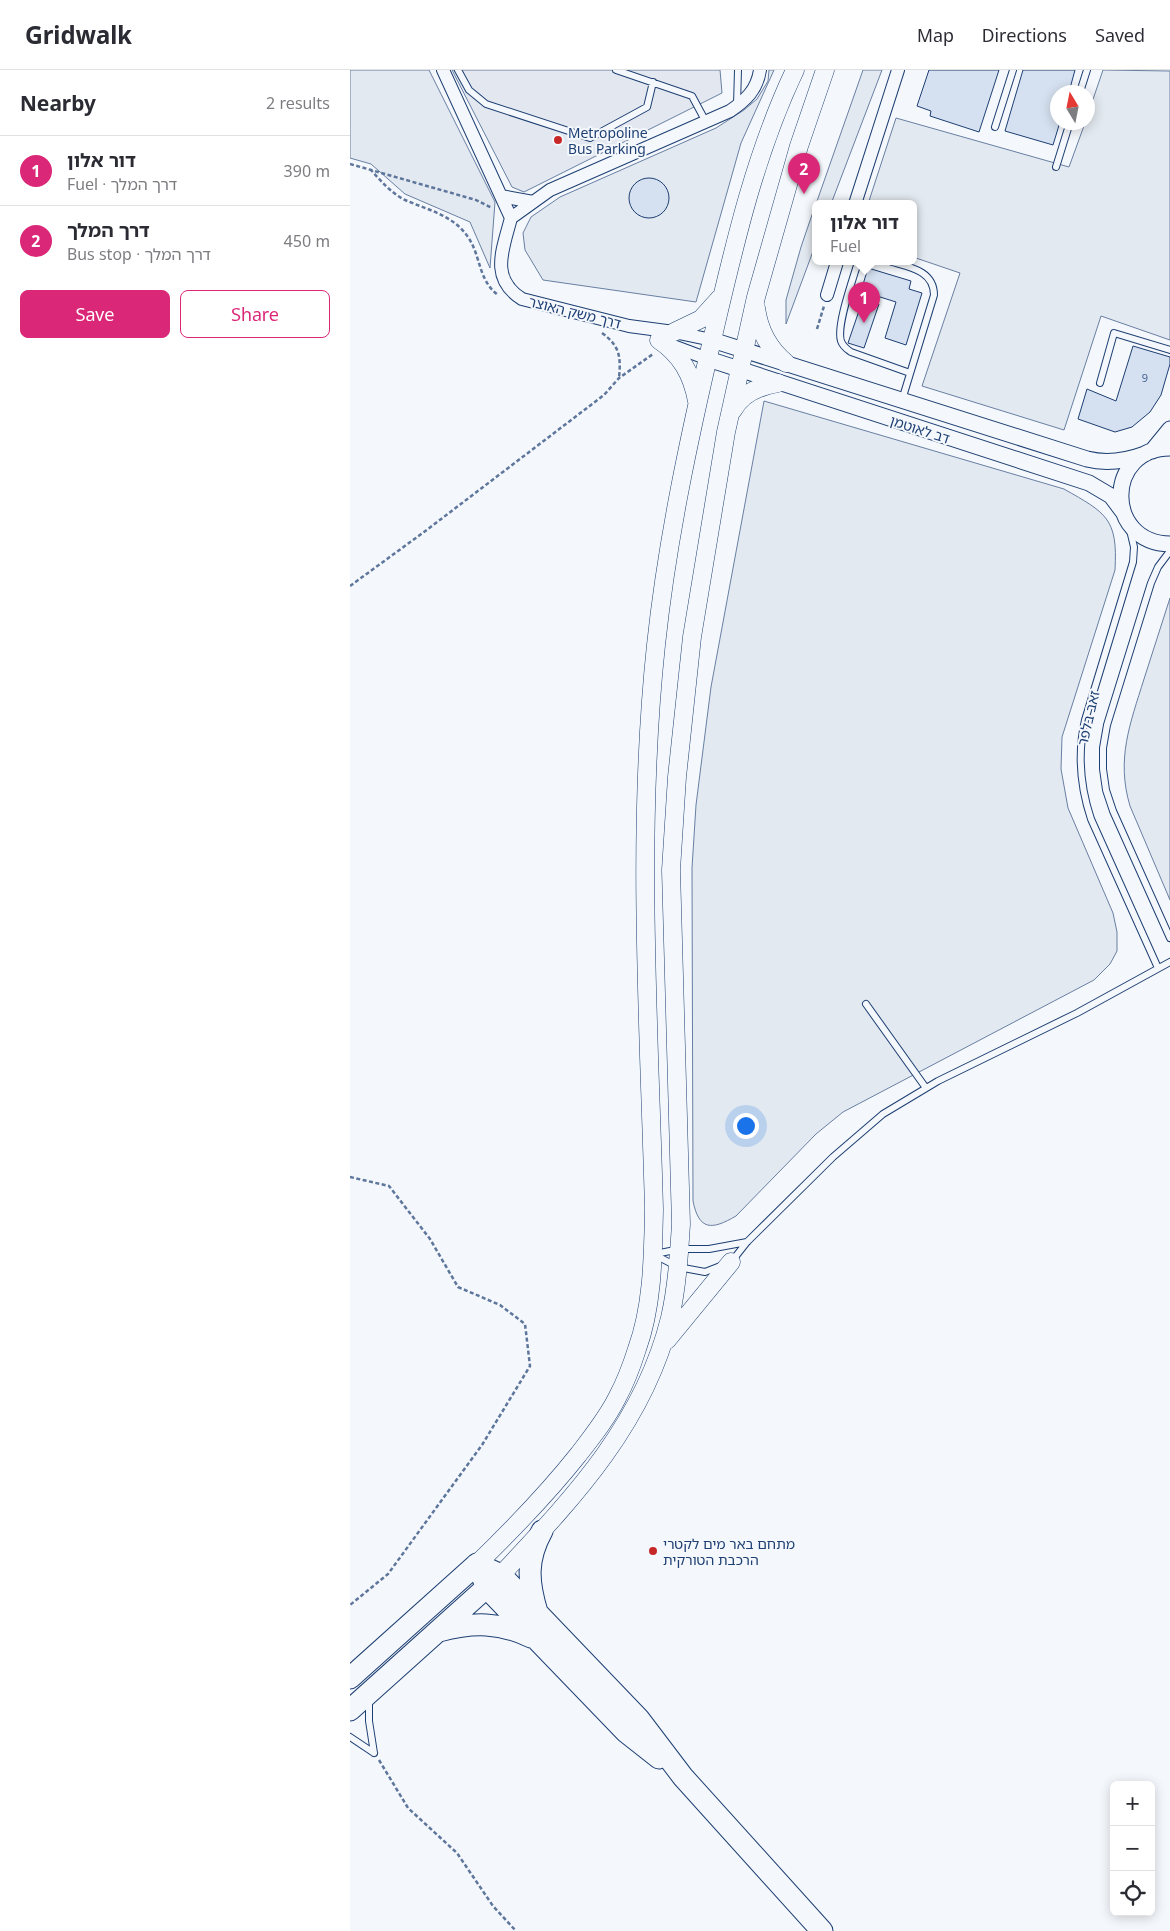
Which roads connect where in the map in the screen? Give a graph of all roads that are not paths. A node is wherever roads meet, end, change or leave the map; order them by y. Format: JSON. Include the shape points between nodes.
{"nodes":[{"id":1,"x":442,"y":70,"type":"edge"},
{"id":2,"x":458,"y":70,"type":"edge"},
{"id":3,"x":616,"y":70,"type":"edge"},
{"id":4,"x":738,"y":70,"type":"edge"},
{"id":5,"x":760,"y":70,"type":"edge"},
{"id":6,"x":794,"y":70,"type":"edge"},
{"id":7,"x":826,"y":70,"type":"edge"},
{"id":8,"x":898,"y":70,"type":"edge"},
{"id":9,"x":1013,"y":70,"type":"edge"},
{"id":10,"x":1087,"y":70,"type":"edge"},
{"id":11,"x":652,"y":82,"type":"junction"},
{"id":12,"x":1082,"y":85,"type":"edge"},
{"id":13,"x":737,"y":106,"type":"junction"},
{"id":14,"x":706,"y":122,"type":"junction"},
{"id":15,"x":995,"y":127,"type":"dead end"},
{"id":16,"x":1068,"y":130,"type":"edge"},
{"id":17,"x":1056,"y":167,"type":"dead end"},
{"id":18,"x":501,"y":196,"type":"junction"},
{"id":19,"x":857,"y":200,"type":"edge"},
{"id":20,"x":533,"y":202,"type":"junction"},
{"id":21,"x":511,"y":218,"type":"junction"},
{"id":22,"x":836,"y":265,"type":"edge"},
{"id":23,"x":857,"y":265,"type":"edge"},
{"id":24,"x":903,"y":265,"type":"edge"},
{"id":25,"x":724,"y":291,"type":"junction"},
{"id":26,"x":827,"y":295,"type":"road end"},
{"id":27,"x":756,"y":297,"type":"junction"},
{"id":28,"x":667,"y":339,"type":"junction"},
{"id":29,"x":712,"y":340,"type":"junction"},
{"id":30,"x":744,"y":349,"type":"junction"},
{"id":31,"x":1170,"y":350,"type":"edge"},
{"id":32,"x":708,"y":359,"type":"junction"},
{"id":33,"x":786,"y":363,"type":"junction"},
{"id":34,"x":740,"y":370,"type":"junction"},
{"id":35,"x":910,"y":372,"type":"junction"},
{"id":36,"x":778,"y":383,"type":"junction"},
{"id":37,"x":1100,"y":383,"type":"dead end"},
{"id":38,"x":902,"y":400,"type":"junction"},
{"id":39,"x":698,"y":403,"type":"junction"},
{"id":40,"x":730,"y":415,"type":"junction"},
{"id":41,"x":1170,"y":429,"type":"edge"},
{"id":42,"x":1170,"y":448,"type":"edge"},
{"id":43,"x":1149,"y":452,"type":"junction"},
{"id":44,"x":1124,"y":516,"type":"junction"},
{"id":45,"x":1170,"y":544,"type":"edge"},
{"id":46,"x":1170,"y":552,"type":"edge"},
{"id":47,"x":1170,"y":938,"type":"edge"},
{"id":48,"x":1170,"y":962,"type":"edge"},
{"id":49,"x":1158,"y":968,"type":"junction"},
{"id":50,"x":866,"y":1004,"type":"dead end"},
{"id":51,"x":926,"y":1088,"type":"junction"},
{"id":52,"x":747,"y":1242,"type":"junction"},
{"id":53,"x":653,"y":1254,"type":"junction"},
{"id":54,"x":679,"y":1258,"type":"junction"},
{"id":55,"x":732,"y":1262,"type":"junction"},
{"id":56,"x":662,"y":1346,"type":"junction"},
{"id":57,"x":542,"y":1531,"type":"junction"},
{"id":58,"x":477,"y":1564,"type":"junction"},
{"id":59,"x":494,"y":1581,"type":"junction"},
{"id":60,"x":538,"y":1612,"type":"junction"},
{"id":61,"x":439,"y":1631,"type":"junction"},
{"id":62,"x":536,"y":1639,"type":"junction"},
{"id":63,"x":350,"y":1678,"type":"edge"},
{"id":64,"x":369,"y":1693,"type":"junction"},
{"id":65,"x":350,"y":1710,"type":"edge"},
{"id":66,"x":350,"y":1737,"type":"edge"},
{"id":67,"x":683,"y":1777,"type":"junction"},
{"id":68,"x":822,"y":1931,"type":"edge"}],
"edges":[{"from":1,"to":18,"type":"street"},
{"from":2,"to":11,"type":"lane","via":[[469,90],[486,104],[590,138],[647,107]]},
{"from":3,"to":11,"type":"lane"},
{"from":4,"to":13,"type":"lane"},
{"from":5,"to":13,"type":"street","via":[[756,87]]},
{"from":6,"to":25,"type":"main road","via":[[760,155]]},
{"from":7,"to":27,"type":"main road","via":[[799,146]]},
{"from":8,"to":19,"type":"street"},
{"from":9,"to":15,"type":"lane"},
{"from":10,"to":12,"type":"lane"},
{"from":11,"to":14,"type":"lane","via":[[692,96]]},
{"from":13,"to":14,"type":"street"},
{"from":14,"to":20,"type":"street","via":[[550,190]]},
{"from":16,"to":17,"type":"lane"},
{"from":18,"to":20,"type":"street"},
{"from":18,"to":21,"type":"street"},
{"from":20,"to":21,"type":"street"},
{"from":21,"to":28,"type":"street","name":"דרך משק האוצר","via":[[500,266],[510,292],[536,304],[630,326]]},
{"from":22,"to":26,"type":"street"},
{"from":23,"to":35,"type":"lane","via":[[840,326],[841,342],[851,352]]},
{"from":24,"to":35,"type":"lane","via":[[917,269],[934,288]]},
{"from":25,"to":28,"type":"main road","via":[[704,316]]},
{"from":25,"to":29,"type":"main road"},
{"from":27,"to":30,"type":"main road"},
{"from":27,"to":33,"type":"main road","via":[[758,321],[765,338]]},
{"from":28,"to":29,"type":"street","name":"דרך משק האוצר"},
{"from":28,"to":32,"type":"street","name":"דרך משק האוצר"},
{"from":28,"to":39,"type":"main road","via":[[688,370]]},
{"from":29,"to":30,"type":"street","name":"דרך משק האוצר"},
{"from":29,"to":32,"type":"main road"},
{"from":30,"to":33,"type":"street","name":"דב לאוטמן"},
{"from":30,"to":34,"type":"main road"},
{"from":31,"to":37,"type":"lane","via":[[1114,333]]},
{"from":32,"to":34,"type":"street","name":"דב לאוטמן"},
{"from":32,"to":39,"type":"main road"},
{"from":33,"to":38,"type":"street","name":"דב לאוטמן"},
{"from":34,"to":36,"type":"street","name":"דב לאוטמן"},
{"from":34,"to":40,"type":"main road"},
{"from":35,"to":38,"type":"lane"},
{"from":36,"to":40,"type":"main road","via":[[746,394]]},
{"from":36,"to":44,"type":"street","name":"דב לאוטמן","via":[[1089,483],[1111,496]]},
{"from":38,"to":43,"type":"street","name":"דב לאוטמן","via":[[1092,460],[1119,461]]},
{"from":39,"to":53,"type":"main road","via":[[672,531],[656,645],[648,756],[646,866]]},
{"from":40,"to":54,"type":"main road","via":[[692,637],[677,777],[672,860],[681,1224]]},
{"from":41,"to":43,"type":"street"},
{"from":42,"to":43,"type":"street","name":"דב לאוטמן"},
{"from":43,"to":44,"type":"street","via":[[1129,469],[1122,482],[1120,497]]},
{"from":44,"to":45,"type":"street","name":"דב לאוטמן","via":[[1135,531],[1147,539]]},
{"from":44,"to":49,"type":"lane","name":"זאב בלפר","via":[[1132,536],[1133,562],[1085,720],[1080,771],[1094,825]]},
{"from":46,"to":47,"type":"lane","name":"זאב בלפר","via":[[1158,567],[1152,583],[1107,725],[1102,759],[1113,811]]},
{"from":48,"to":49,"type":"lane"},
{"from":49,"to":51,"type":"lane","via":[[1077,1013]]},
{"from":50,"to":51,"type":"lane"},
{"from":51,"to":52,"type":"lane","via":[[857,1134]]},
{"from":52,"to":54,"type":"lane"},
{"from":52,"to":55,"type":"lane"},
{"from":53,"to":54,"type":"lane"},
{"from":53,"to":54,"type":"lane"},
{"from":53,"to":58,"type":"main road","via":[[638,1347],[617,1399],[558,1481]]},
{"from":54,"to":55,"type":"lane","via":[[705,1272]]},
{"from":54,"to":56,"type":"main road","via":[[670,1318]]},
{"from":55,"to":56,"type":"main road"},
{"from":56,"to":57,"type":"main road","via":[[643,1394],[625,1426],[599,1464]]},
{"from":57,"to":59,"type":"main road"},
{"from":57,"to":60,"type":"highway","via":[[530,1558],[529,1574]]},
{"from":58,"to":59,"type":"highway"},
{"from":58,"to":63,"type":"highway"},
{"from":59,"to":60,"type":"highway"},
{"from":59,"to":61,"type":"highway"},
{"from":59,"to":62,"type":"highway"},
{"from":60,"to":67,"type":"highway","via":[[639,1718]]},
{"from":61,"to":62,"type":"highway","via":[[462,1625],[486,1624],[519,1631]]},
{"from":61,"to":64,"type":"highway"},
{"from":62,"to":67,"type":"highway","via":[[626,1732]]},
{"from":64,"to":65,"type":"highway"},
{"from":64,"to":66,"type":"lane","via":[[368,1721],[374,1753]]},
{"from":67,"to":68,"type":"highway"}]}
